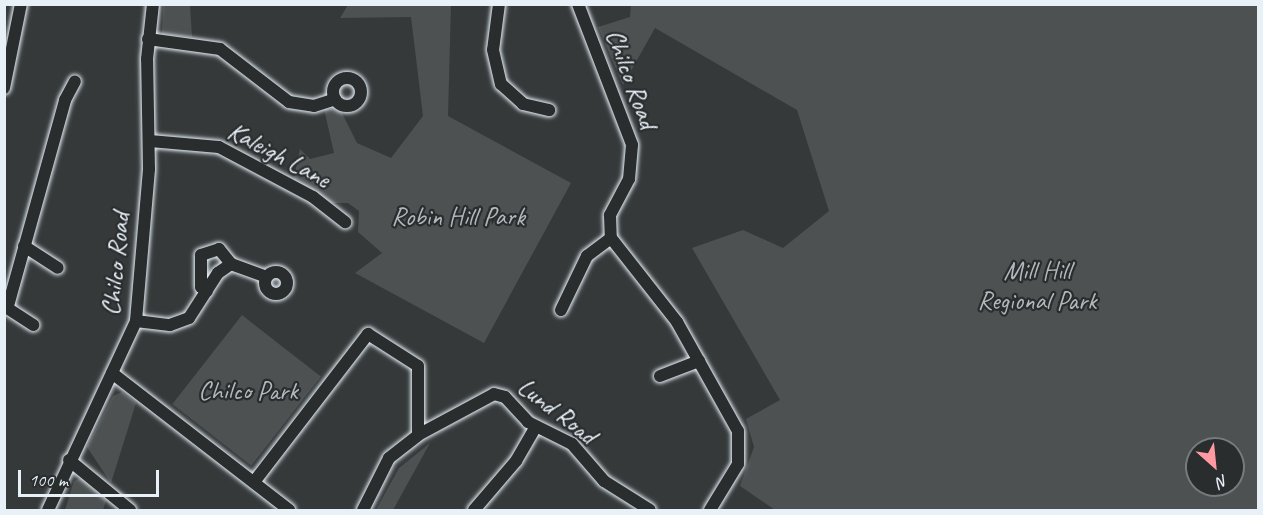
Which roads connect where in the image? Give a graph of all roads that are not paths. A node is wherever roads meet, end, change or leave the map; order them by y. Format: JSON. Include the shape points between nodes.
{"nodes":[{"id":1,"x":21,"y":4,"type":"edge"},
{"id":2,"x":153,"y":4,"type":"edge"},
{"id":3,"x":499,"y":4,"type":"edge"},
{"id":4,"x":578,"y":4,"type":"edge"},
{"id":5,"x":148,"y":39,"type":"junction"},
{"id":6,"x":75,"y":81,"type":"dead end"},
{"id":7,"x":5,"y":87,"type":"edge"},
{"id":8,"x":335,"y":99,"type":"dead end"},
{"id":9,"x":549,"y":110,"type":"dead end"},
{"id":10,"x":150,"y":141,"type":"junction"},
{"id":11,"x":345,"y":222,"type":"dead end"},
{"id":12,"x":611,"y":238,"type":"junction"},
{"id":13,"x":24,"y":246,"type":"junction"},
{"id":14,"x":231,"y":264,"type":"junction"},
{"id":15,"x":58,"y":268,"type":"dead end"},
{"id":16,"x":266,"y":277,"type":"dead end"},
{"id":17,"x":207,"y":291,"type":"junction"},
{"id":18,"x":6,"y":306,"type":"edge"},
{"id":19,"x":561,"y":310,"type":"dead end"},
{"id":20,"x":136,"y":321,"type":"junction"},
{"id":21,"x":33,"y":325,"type":"dead end"},
{"id":22,"x":699,"y":361,"type":"junction"},
{"id":23,"x":112,"y":373,"type":"junction"},
{"id":24,"x":660,"y":376,"type":"dead end"},
{"id":25,"x":536,"y":427,"type":"junction"},
{"id":26,"x":418,"y":435,"type":"junction"},
{"id":27,"x":69,"y":460,"type":"junction"},
{"id":28,"x":254,"y":482,"type":"junction"},
{"id":29,"x":48,"y":510,"type":"edge"},
{"id":30,"x":130,"y":510,"type":"edge"},
{"id":31,"x":289,"y":510,"type":"edge"},
{"id":32,"x":363,"y":510,"type":"edge"},
{"id":33,"x":474,"y":510,"type":"edge"},
{"id":34,"x":650,"y":510,"type":"edge"},
{"id":35,"x":710,"y":510,"type":"edge"}],
"edges":[{"from":1,"to":7,"type":"street"},
{"from":2,"to":5,"type":"street","name":"Chilco Road"},
{"from":3,"to":9,"type":"street","via":[[493,50],[501,84],[523,104]]},
{"from":4,"to":12,"type":"street","name":"Chilco Road","via":[[632,145],[628,179],[610,215]]},
{"from":5,"to":8,"type":"street","via":[[220,49],[289,102],[314,106]]},
{"from":5,"to":10,"type":"street","name":"Chilco Road"},
{"from":6,"to":13,"type":"street"},
{"from":10,"to":11,"type":"street","name":"Kaleigh Lane","via":[[219,147],[313,196]]},
{"from":10,"to":20,"type":"street","name":"Chilco Road"},
{"from":12,"to":19,"type":"street","via":[[587,256]]},
{"from":12,"to":22,"type":"street","via":[[669,311]]},
{"from":13,"to":15,"type":"street"},
{"from":13,"to":18,"type":"street"},
{"from":14,"to":16,"type":"street"},
{"from":14,"to":17,"type":"street"},
{"from":14,"to":17,"type":"street","via":[[219,249],[201,255],[201,287]]},
{"from":17,"to":20,"type":"street","via":[[181,323]]},
{"from":18,"to":21,"type":"street"},
{"from":20,"to":23,"type":"street","name":"Chilco Road"},
{"from":22,"to":24,"type":"street"},
{"from":22,"to":35,"type":"street","via":[[735,423],[740,442],[738,464]]},
{"from":23,"to":27,"type":"street","name":"Chilco Road"},
{"from":23,"to":28,"type":"street"},
{"from":25,"to":26,"type":"street","name":"Lund Road","via":[[494,394]]},
{"from":25,"to":33,"type":"street","via":[[516,461]]},
{"from":25,"to":34,"type":"street","name":"Lund Road","via":[[572,444],[604,481]]},
{"from":26,"to":28,"type":"street","via":[[418,366],[368,334]]},
{"from":26,"to":32,"type":"street","name":"Lund Road","via":[[389,458]]},
{"from":27,"to":29,"type":"street","name":"Chilco Road"},
{"from":27,"to":30,"type":"street"},
{"from":28,"to":31,"type":"street"}]}
